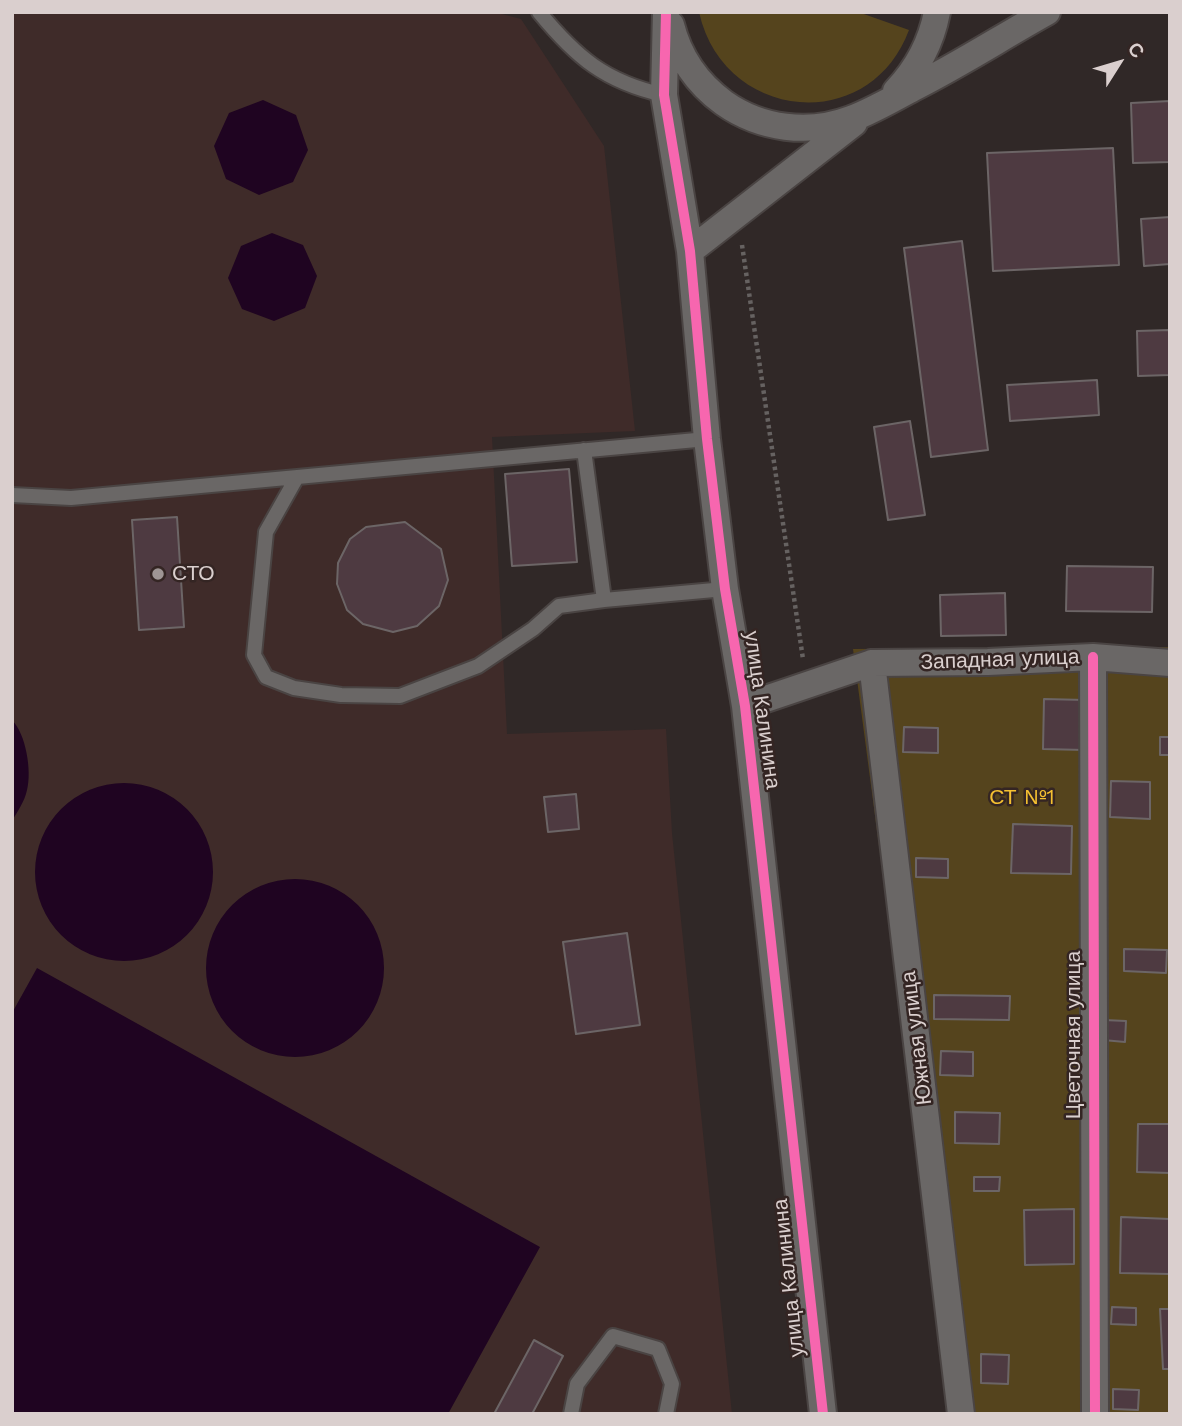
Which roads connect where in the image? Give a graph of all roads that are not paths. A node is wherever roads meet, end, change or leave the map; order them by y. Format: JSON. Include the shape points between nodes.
{"nodes":[{"id":1,"x":539,"y":12,"type":"edge"},
{"id":2,"x":668,"y":12,"type":"edge"},
{"id":3,"x":937,"y":12,"type":"edge"},
{"id":4,"x":1047,"y":12,"type":"edge"},
{"id":5,"x":664,"y":94,"type":"junction"},
{"id":6,"x":873,"y":108,"type":"junction"},
{"id":7,"x":690,"y":251,"type":"junction"},
{"id":8,"x":708,"y":439,"type":"junction"},
{"id":9,"x":584,"y":450,"type":"junction"},
{"id":10,"x":298,"y":477,"type":"junction"},
{"id":11,"x":12,"y":495,"type":"edge"},
{"id":12,"x":725,"y":589,"type":"junction"},
{"id":13,"x":604,"y":600,"type":"junction"},
{"id":14,"x":1093,"y":657,"type":"junction"},
{"id":15,"x":872,"y":663,"type":"junction"},
{"id":16,"x":1170,"y":663,"type":"edge"},
{"id":17,"x":745,"y":706,"type":"junction"},
{"id":18,"x":571,"y":1414,"type":"edge"},
{"id":19,"x":666,"y":1414,"type":"edge"},
{"id":20,"x":823,"y":1414,"type":"edge"},
{"id":21,"x":961,"y":1414,"type":"edge"},
{"id":22,"x":1095,"y":1414,"type":"edge"}],
"edges":[{"from":1,"to":5,"type":"lane","via":[[588,64],[614,80]]},
{"from":2,"to":5,"type":"street","name":"улица Калинина"},
{"from":2,"to":6,"type":"street","via":[[689,66],[713,94],[743,115],[803,128],[839,123]]},
{"from":3,"to":6,"type":"street","via":[[916,68]]},
{"from":4,"to":6,"type":"street","via":[[966,61]]},
{"from":5,"to":7,"type":"street","name":"улица Калинина"},
{"from":6,"to":7,"type":"street"},
{"from":7,"to":8,"type":"street","name":"улица Калинина"},
{"from":8,"to":9,"type":"lane"},
{"from":8,"to":12,"type":"street","name":"улица Калинина"},
{"from":9,"to":10,"type":"lane"},
{"from":9,"to":13,"type":"lane"},
{"from":10,"to":11,"type":"lane","via":[[71,498]]},
{"from":10,"to":13,"type":"lane","via":[[266,532],[254,654],[267,677],[294,688],[400,696],[478,666],[559,606]]},
{"from":12,"to":13,"type":"lane"},
{"from":12,"to":17,"type":"street","name":"улица Калинина"},
{"from":14,"to":15,"type":"street","name":"Западная улица"},
{"from":14,"to":16,"type":"street","name":"Западная улица"},
{"from":14,"to":22,"type":"street","name":"Цветочная улица"},
{"from":15,"to":17,"type":"street","name":"Западная улица"},
{"from":15,"to":21,"type":"street","name":"Южная улица"},
{"from":17,"to":20,"type":"street","name":"улица Калинина"},
{"from":18,"to":19,"type":"lane","via":[[577,1384],[613,1336],[658,1349],[672,1384]]}]}
